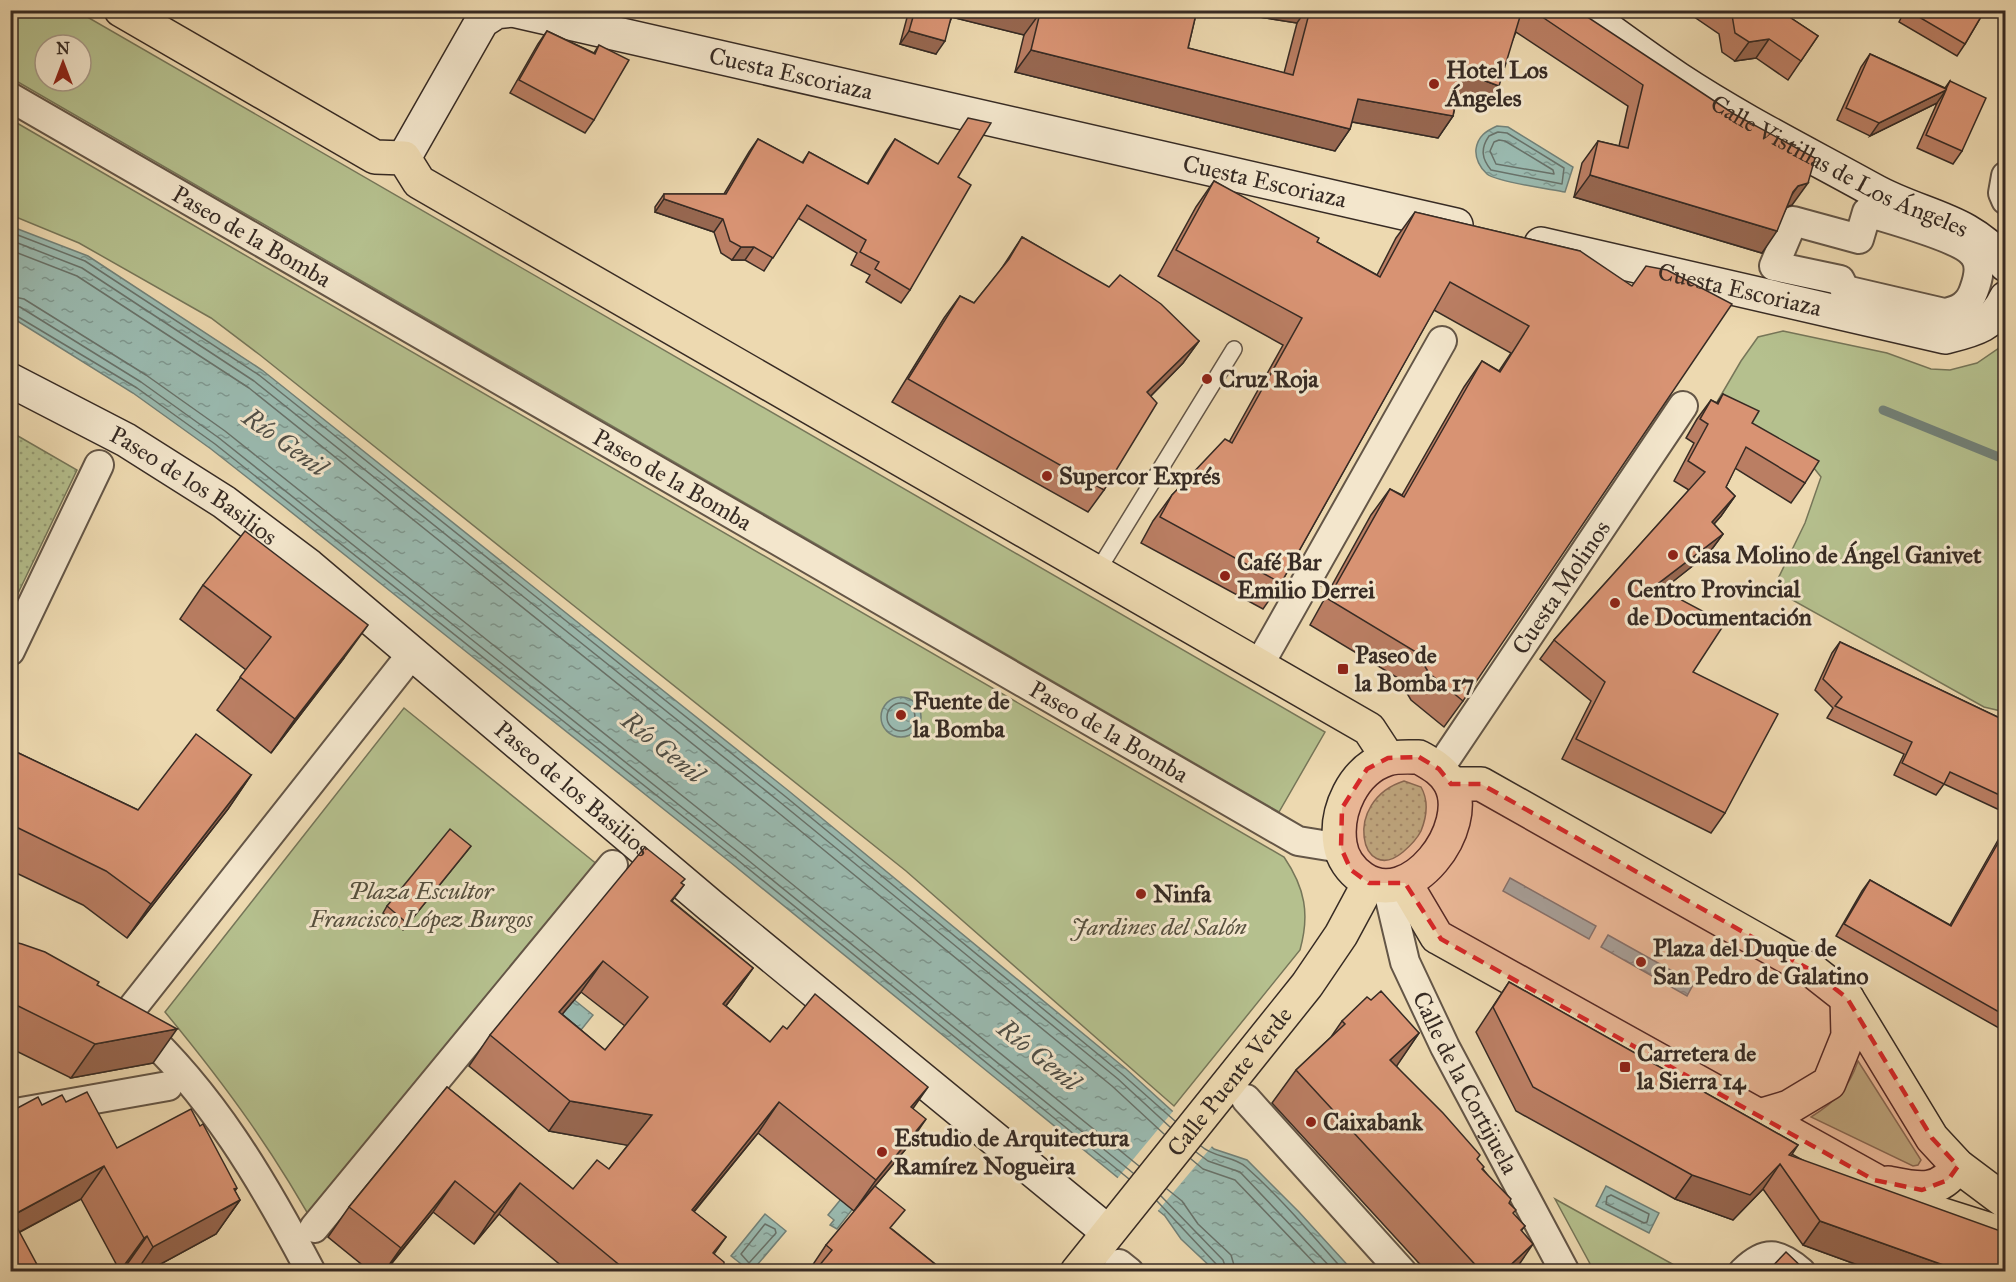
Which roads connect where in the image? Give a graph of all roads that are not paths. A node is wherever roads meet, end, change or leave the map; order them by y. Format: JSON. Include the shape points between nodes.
{"nodes":[{"id":1,"x":121,"y":10,"type":"edge"},
{"id":2,"x":512,"y":10,"type":"edge"},
{"id":3,"x":1581,"y":10,"type":"edge"},
{"id":4,"x":10,"y":97,"type":"edge"},
{"id":5,"x":404,"y":158,"type":"junction"},
{"id":6,"x":2006,"y":265,"type":"edge"},
{"id":7,"x":1840,"y":280,"type":"joint"},
{"id":8,"x":2006,"y":298,"type":"edge"},
{"id":9,"x":1442,"y":341,"type":"dead end"},
{"id":10,"x":1234,"y":349,"type":"dead end"},
{"id":11,"x":10,"y":380,"type":"edge"},
{"id":12,"x":1683,"y":406,"type":"edge"},
{"id":13,"x":99,"y":465,"type":"dead end"},
{"id":14,"x":1097,"y":572,"type":"junction"},
{"id":15,"x":10,"y":651,"type":"edge"},
{"id":16,"x":411,"y":655,"type":"junction"},
{"id":17,"x":1259,"y":665,"type":"junction"},
{"id":18,"x":1388,"y":758,"type":"junction"},
{"id":19,"x":1445,"y":776,"type":"junction"},
{"id":20,"x":1341,"y":848,"type":"junction"},
{"id":21,"x":613,"y":865,"type":"dead end"},
{"id":22,"x":1387,"y":884,"type":"junction"},
{"id":23,"x":1847,"y":998,"type":"junction"},
{"id":24,"x":168,"y":1086,"type":"dead end"},
{"id":25,"x":1246,"y":1099,"type":"dead end"},
{"id":26,"x":10,"y":1114,"type":"edge"},
{"id":27,"x":1759,"y":1116,"type":"junction"},
{"id":28,"x":1958,"y":1166,"type":"junction"},
{"id":29,"x":1874,"y":1180,"type":"junction"},
{"id":30,"x":2006,"y":1202,"type":"edge"},
{"id":31,"x":314,"y":1228,"type":"dead end"},
{"id":32,"x":1108,"y":1232,"type":"junction"},
{"id":33,"x":2006,"y":1235,"type":"edge"},
{"id":34,"x":311,"y":1272,"type":"edge"},
{"id":35,"x":1077,"y":1272,"type":"edge"},
{"id":36,"x":1402,"y":1272,"type":"edge"},
{"id":37,"x":1565,"y":1272,"type":"edge"},
{"id":38,"x":1743,"y":1272,"type":"edge"},
{"id":39,"x":1801,"y":1272,"type":"edge"}],
"edges":[{"from":1,"to":5,"type":"main road","via":[[375,157]]},
{"from":2,"to":5,"type":"main road","name":"Cuesta Escoriaza","via":[[496,12],[482,21]]},
{"from":2,"to":8,"type":"main road","name":"Cuesta Escoriaza","via":[[1945,337],[1979,328],[2001,309]]},
{"from":3,"to":6,"type":"main road","name":"Calle Vistillas de Los Ángeles","via":[[1679,80],[1756,125],[1894,201],[1969,230],[1992,246]]},
{"from":4,"to":20,"type":"street","name":"Paseo de la Bomba","via":[[1298,841]]},
{"from":5,"to":14,"type":"main road","via":[[419,182]]},
{"from":7,"to":7,"type":"street","via":[[1774,266],[1793,221],[1859,239],[1867,212],[1958,243],[1974,255],[1980,274],[1972,297],[1959,311],[1944,313],[1845,290]]},
{"from":9,"to":17,"type":"street"},
{"from":10,"to":14,"type":"lane"},
{"from":11,"to":16,"type":"main road","name":"Paseo de los Basilios","via":[[126,440],[224,502],[309,566]]},
{"from":12,"to":19,"type":"street","name":"Cuesta Molinos"},
{"from":13,"to":15,"type":"street"},
{"from":14,"to":17,"type":"main road"},
{"from":16,"to":32,"type":"main road","name":"Paseo de los Basilios"},
{"from":16,"to":34,"type":"street","via":[[117,1010],[165,1051],[224,1124]]},
{"from":17,"to":18,"type":"main road","via":[[1369,729]]},
{"from":18,"to":19,"type":"main road","via":[[1419,757]]},
{"from":18,"to":20,"type":"main road","via":[[1367,769],[1342,808],[1338,826]]},
{"from":19,"to":22,"type":"main road","via":[[1454,806],[1451,828],[1441,850],[1425,869]]},
{"from":19,"to":23,"type":"main road","via":[[1481,784],[1814,972]]},
{"from":20,"to":22,"type":"main road","via":[[1351,870]]},
{"from":21,"to":31,"type":"street"},
{"from":22,"to":27,"type":"main road","via":[[1437,937]]},
{"from":22,"to":32,"type":"main road","name":"Calle Puente Verde","via":[[1341,935],[1307,986]]},
{"from":22,"to":37,"type":"street","name":"Calle de la Cortijuela","via":[[1405,962],[1445,1047]]},
{"from":23,"to":27,"type":"main road","via":[[1848,1036],[1828,1083],[1790,1107]]},
{"from":23,"to":28,"type":"main road","via":[[1932,1138]]},
{"from":24,"to":26,"type":"street"},
{"from":25,"to":36,"type":"street"},
{"from":27,"to":29,"type":"main road"},
{"from":28,"to":29,"type":"main road","via":[[1948,1180],[1922,1190]]},
{"from":28,"to":30,"type":"main road"},
{"from":29,"to":33,"type":"main road","via":[[1905,1203]]},
{"from":32,"to":35,"type":"main road","name":"Calle Puente Verde"},
{"from":38,"to":39,"type":"street","via":[[1755,1259],[1773,1255],[1788,1260]]}]}
